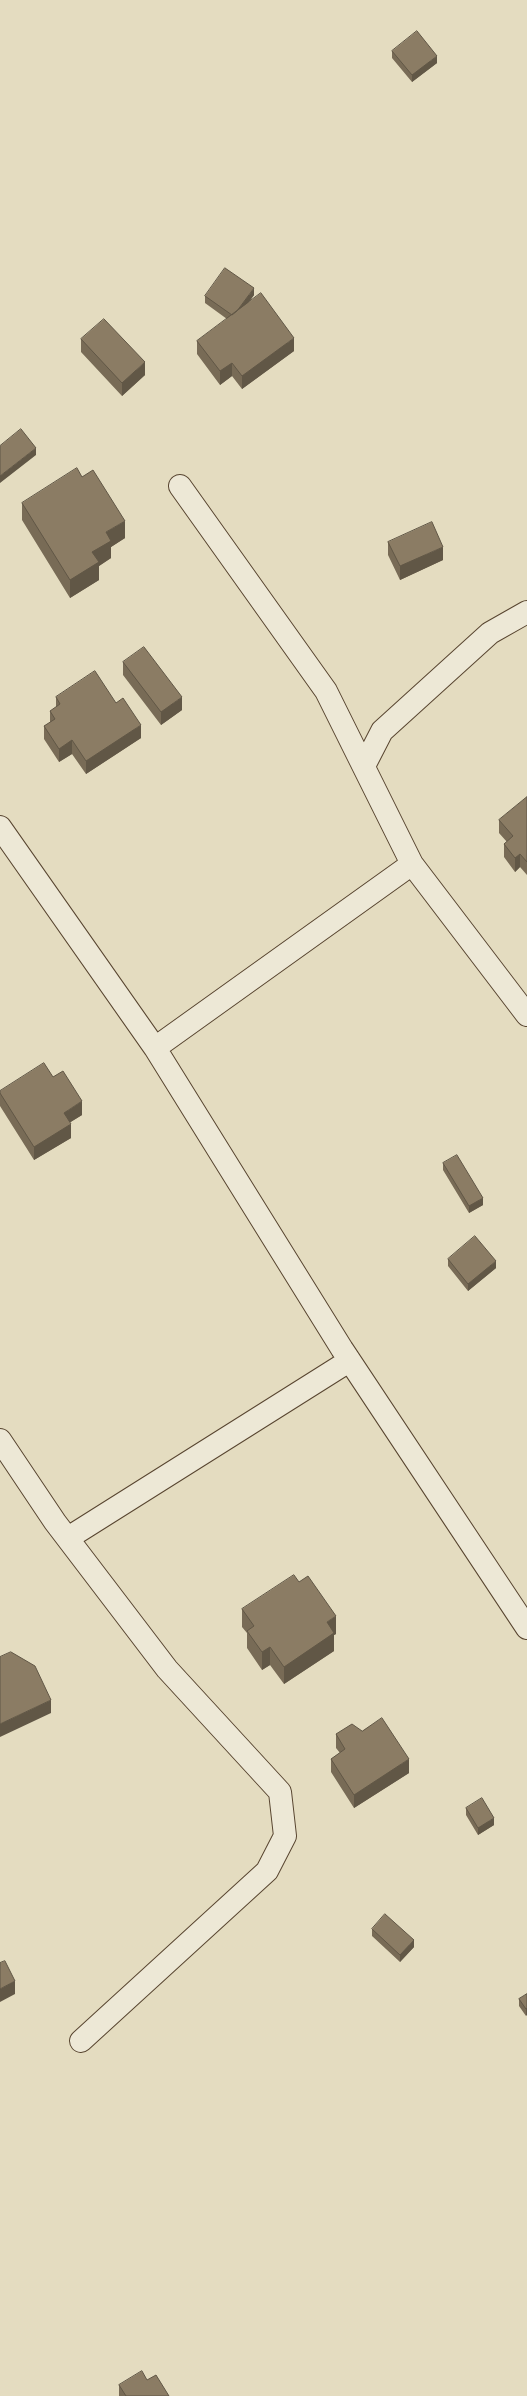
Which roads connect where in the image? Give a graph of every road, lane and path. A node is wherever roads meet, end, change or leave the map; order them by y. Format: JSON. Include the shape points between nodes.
{"nodes":[{"id":1,"x":180,"y":486,"type":"dead end"},
{"id":2,"x":527,"y":612,"type":"edge"},
{"id":3,"x":364,"y":766,"type":"junction"},
{"id":4,"x":0,"y":828,"type":"edge"},
{"id":5,"x":412,"y":864,"type":"junction"},
{"id":6,"x":527,"y":1015,"type":"edge"},
{"id":7,"x":155,"y":1048,"type":"junction"},
{"id":8,"x":349,"y":1361,"type":"junction"},
{"id":9,"x":0,"y":1440,"type":"edge"},
{"id":10,"x":68,"y":1538,"type":"junction"},
{"id":11,"x":527,"y":1628,"type":"edge"},
{"id":12,"x":81,"y":2041,"type":"dead end"}],
"edges":[{"from":1,"to":3,"type":"street","via":[[326,691]]},
{"from":2,"to":3,"type":"street","via":[[490,633],[382,731]]},
{"from":3,"to":5,"type":"street"},
{"from":4,"to":7,"type":"street"},
{"from":5,"to":6,"type":"street"},
{"from":5,"to":7,"type":"street"},
{"from":7,"to":8,"type":"street"},
{"from":8,"to":10,"type":"street"},
{"from":8,"to":11,"type":"street"},
{"from":9,"to":10,"type":"street"},
{"from":10,"to":12,"type":"street","via":[[167,1669],[280,1792],[285,1836],[268,1871]]}]}
